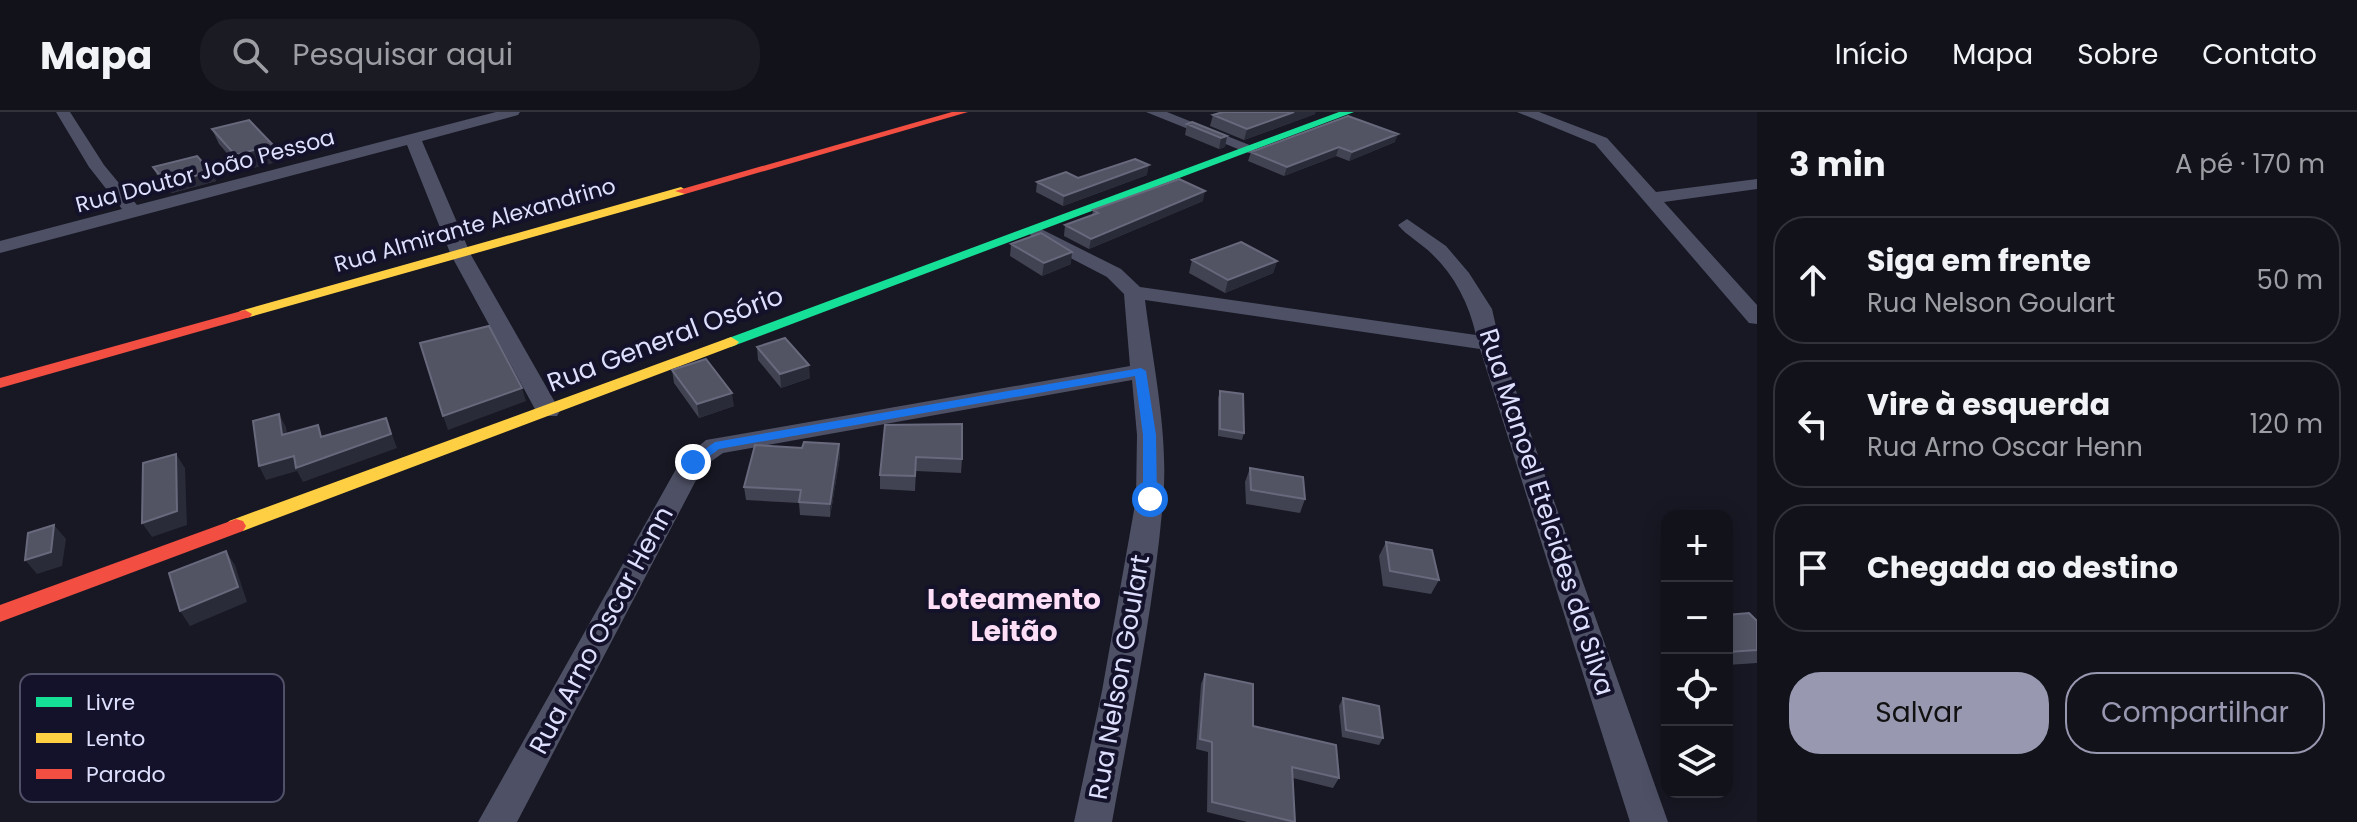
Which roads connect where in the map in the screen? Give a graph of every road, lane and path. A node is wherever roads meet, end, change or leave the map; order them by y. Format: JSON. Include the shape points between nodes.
{"nodes":[{"id":1,"x":513,"y":112,"type":"edge"},
{"id":2,"x":963,"y":112,"type":"edge"},
{"id":3,"x":1153,"y":112,"type":"edge"},
{"id":4,"x":1349,"y":112,"type":"edge"},
{"id":5,"x":1524,"y":112,"type":"edge"},
{"id":6,"x":68,"y":113,"type":"edge"},
{"id":7,"x":413,"y":139,"type":"junction"},
{"id":8,"x":1249,"y":148,"type":"junction"},
{"id":9,"x":1757,"y":184,"type":"edge"},
{"id":10,"x":1653,"y":198,"type":"junction"},
{"id":11,"x":133,"y":212,"type":"junction"},
{"id":12,"x":1407,"y":225,"type":"dead end"},
{"id":13,"x":1029,"y":229,"type":"junction"},
{"id":14,"x":0,"y":247,"type":"edge"},
{"id":15,"x":461,"y":255,"type":"junction"},
{"id":16,"x":1134,"y":292,"type":"junction"},
{"id":17,"x":1757,"y":318,"type":"edge"},
{"id":18,"x":1489,"y":344,"type":"junction"},
{"id":19,"x":1141,"y":371,"type":"junction"},
{"id":20,"x":0,"y":383,"type":"edge"},
{"id":21,"x":548,"y":411,"type":"junction"},
{"id":22,"x":0,"y":614,"type":"edge"},
{"id":23,"x":497,"y":822,"type":"edge"},
{"id":24,"x":1093,"y":822,"type":"edge"},
{"id":25,"x":1649,"y":822,"type":"edge"}],
"edges":[{"from":1,"to":7,"type":"street","name":"Rua Doutor João Pessoa"},
{"from":2,"to":15,"type":"street","name":"Rua Almirante Alexandrino"},
{"from":3,"to":8,"type":"street"},
{"from":4,"to":8,"type":"street","name":"Rua General Osório"},
{"from":5,"to":10,"type":"street","via":[[1601,141]]},
{"from":6,"to":11,"type":"street","via":[[97,167]]},
{"from":7,"to":11,"type":"street","name":"Rua Doutor João Pessoa"},
{"from":7,"to":15,"type":"street"},
{"from":8,"to":13,"type":"street","name":"Rua General Osório"},
{"from":9,"to":10,"type":"street"},
{"from":10,"to":17,"type":"street"},
{"from":11,"to":14,"type":"street","name":"Rua Doutor João Pessoa"},
{"from":12,"to":18,"type":"street","name":"Rua Manoel Etelcides da Silva","via":[[1462,277],[1481,309]]},
{"from":13,"to":16,"type":"street","via":[[1114,273]]},
{"from":13,"to":21,"type":"street","name":"Rua General Osório"},
{"from":15,"to":20,"type":"street","name":"Rua Almirante Alexandrino"},
{"from":15,"to":21,"type":"street"},
{"from":16,"to":18,"type":"street"},
{"from":16,"to":19,"type":"street","name":"Rua Nelson Goulart"},
{"from":18,"to":25,"type":"street","name":"Rua Manoel Etelcides da Silva"},
{"from":19,"to":23,"type":"street","name":"Rua Arno Oscar Henn","via":[[715,446],[693,462]]},
{"from":19,"to":24,"type":"street","name":"Rua Nelson Goulart","via":[[1150,499]]},
{"from":21,"to":22,"type":"street","name":"Rua General Osório"}]}
